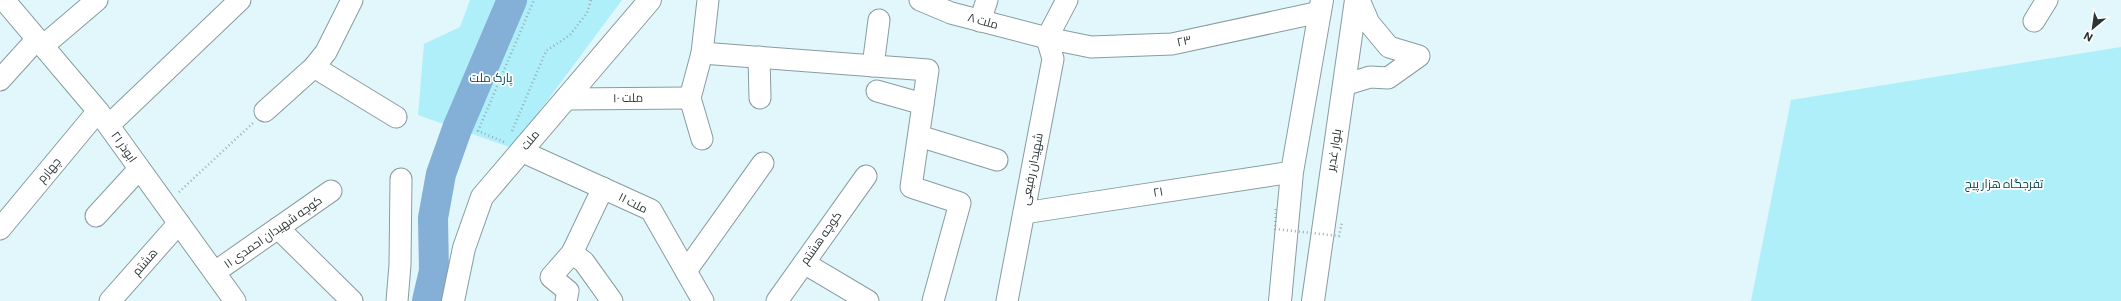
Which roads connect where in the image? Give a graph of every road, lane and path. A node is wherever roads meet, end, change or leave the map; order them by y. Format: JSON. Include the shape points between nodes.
{"nodes":[{"id":1,"x":4,"y":0,"type":"edge"},
{"id":2,"x":97,"y":0,"type":"edge"},
{"id":3,"x":240,"y":0,"type":"edge"},
{"id":4,"x":352,"y":0,"type":"edge"},
{"id":5,"x":534,"y":0,"type":"edge"},
{"id":6,"x":591,"y":0,"type":"edge"},
{"id":7,"x":650,"y":0,"type":"edge"},
{"id":8,"x":708,"y":0,"type":"edge"},
{"id":9,"x":923,"y":0,"type":"edge"},
{"id":10,"x":987,"y":0,"type":"edge"},
{"id":11,"x":1067,"y":0,"type":"edge"},
{"id":12,"x":1356,"y":0,"type":"edge"},
{"id":13,"x":1359,"y":0,"type":"edge"},
{"id":14,"x":2047,"y":0,"type":"edge"},
{"id":15,"x":1321,"y":6,"type":"edge"},
{"id":16,"x":879,"y":20,"type":"dead end"},
{"id":17,"x":980,"y":21,"type":"junction"},
{"id":18,"x":2034,"y":21,"type":"dead end"},
{"id":19,"x":1047,"y":38,"type":"junction"},
{"id":20,"x":40,"y":42,"type":"junction"},
{"id":21,"x":702,"y":53,"type":"junction"},
{"id":22,"x":759,"y":57,"type":"junction"},
{"id":23,"x":873,"y":66,"type":"junction"},
{"id":24,"x":314,"y":67,"type":"junction"},
{"id":25,"x":0,"y":80,"type":"edge"},
{"id":26,"x":1344,"y":85,"type":"junction"},
{"id":27,"x":877,"y":91,"type":"dead end"},
{"id":28,"x":690,"y":98,"type":"junction"},
{"id":29,"x":760,"y":98,"type":"dead end"},
{"id":30,"x":565,"y":99,"type":"junction"},
{"id":31,"x":923,"y":104,"type":"junction"},
{"id":32,"x":265,"y":111,"type":"joint"},
{"id":33,"x":396,"y":117,"type":"dead end"},
{"id":34,"x":103,"y":118,"type":"junction"},
{"id":35,"x":919,"y":136,"type":"junction"},
{"id":36,"x":702,"y":139,"type":"dead end"},
{"id":37,"x":512,"y":143,"type":"junction"},
{"id":38,"x":997,"y":160,"type":"dead end"},
{"id":39,"x":763,"y":163,"type":"dead end"},
{"id":40,"x":139,"y":169,"type":"junction"},
{"id":41,"x":1292,"y":172,"type":"junction"},
{"id":42,"x":866,"y":176,"type":"dead end"},
{"id":43,"x":401,"y":179,"type":"dead end"},
{"id":44,"x":604,"y":188,"type":"junction"},
{"id":45,"x":331,"y":191,"type":"dead end"},
{"id":46,"x":166,"y":205,"type":"junction"},
{"id":47,"x":1276,"y":209,"type":"dead end"},
{"id":48,"x":1024,"y":213,"type":"junction"},
{"id":49,"x":96,"y":216,"type":"dead end"},
{"id":50,"x":1342,"y":222,"type":"dead end"},
{"id":51,"x":179,"y":223,"type":"junction"},
{"id":52,"x":278,"y":228,"type":"junction"},
{"id":53,"x":0,"y":229,"type":"edge"},
{"id":54,"x":572,"y":253,"type":"junction"},
{"id":55,"x":804,"y":264,"type":"junction"},
{"id":56,"x":686,"y":271,"type":"junction"},
{"id":57,"x":215,"y":272,"type":"junction"},
{"id":58,"x":456,"y":300,"type":"edge"},
{"id":59,"x":110,"y":301,"type":"edge"},
{"id":60,"x":235,"y":301,"type":"edge"},
{"id":61,"x":352,"y":301,"type":"edge"},
{"id":62,"x":397,"y":301,"type":"edge"},
{"id":63,"x":566,"y":301,"type":"edge"},
{"id":64,"x":612,"y":301,"type":"edge"},
{"id":65,"x":703,"y":301,"type":"edge"},
{"id":66,"x":777,"y":301,"type":"edge"},
{"id":67,"x":868,"y":301,"type":"edge"},
{"id":68,"x":933,"y":301,"type":"edge"},
{"id":69,"x":1007,"y":301,"type":"edge"},
{"id":70,"x":1280,"y":301,"type":"edge"},
{"id":71,"x":1313,"y":301,"type":"edge"}],
"edges":[{"from":1,"to":20,"type":"street","name":"۲۱ ابوذر"},
{"from":2,"to":20,"type":"street"},
{"from":3,"to":34,"type":"street","name":"چهارم"},
{"from":4,"to":24,"type":"street","via":[[326,52]]},
{"from":5,"to":37,"type":"path","via":[[478,131]]},
{"from":6,"to":37,"type":"path","via":[[587,13],[570,35],[546,51]]},
{"from":7,"to":30,"type":"main road","name":"ملت"},
{"from":8,"to":21,"type":"street"},
{"from":9,"to":17,"type":"street","name":"۸ ملت","via":[[951,13]]},
{"from":10,"to":17,"type":"street"},
{"from":11,"to":19,"type":"street"},
{"from":12,"to":26,"type":"main road","name":"بلوار غدیر"},
{"from":13,"to":26,"type":"street","via":[[1369,23],[1389,47],[1419,56],[1388,78],[1370,77]]},
{"from":14,"to":18,"type":"street"},
{"from":15,"to":19,"type":"street","name":"۲۳","via":[[1172,44],[1090,47]]},
{"from":15,"to":41,"type":"main road"},
{"from":16,"to":23,"type":"street"},
{"from":17,"to":19,"type":"street","name":"۸ ملت"},
{"from":19,"to":48,"type":"street","name":"شهیدان رفیعی","via":[[1053,59]]},
{"from":20,"to":25,"type":"street"},
{"from":20,"to":34,"type":"street","name":"۲۱ ابوذر"},
{"from":21,"to":22,"type":"street"},
{"from":21,"to":28,"type":"street"},
{"from":22,"to":23,"type":"street"},
{"from":22,"to":29,"type":"street"},
{"from":23,"to":31,"type":"street","via":[[928,70]]},
{"from":24,"to":32,"type":"street"},
{"from":24,"to":33,"type":"street"},
{"from":26,"to":71,"type":"main road","name":"بلوار غدیر"},
{"from":27,"to":31,"type":"street"},
{"from":28,"to":30,"type":"street","name":"ملت ۱۰"},
{"from":28,"to":36,"type":"street"},
{"from":30,"to":37,"type":"main road","name":"ملت"},
{"from":31,"to":35,"type":"street"},
{"from":32,"to":46,"type":"path"},
{"from":34,"to":40,"type":"street","name":"۲۱ ابوذر"},
{"from":34,"to":53,"type":"street","name":"چهارم"},
{"from":35,"to":38,"type":"street"},
{"from":35,"to":68,"type":"street","via":[[911,186],[960,203]]},
{"from":37,"to":44,"type":"street","name":"۱۱ ملت"},
{"from":37,"to":58,"type":"main road","name":"ملت","via":[[482,197],[464,248]]},
{"from":39,"to":56,"type":"street"},
{"from":40,"to":46,"type":"street","name":"۲۱ ابوذر"},
{"from":40,"to":49,"type":"street"},
{"from":41,"to":48,"type":"street","name":"۲۱"},
{"from":41,"to":70,"type":"main road"},
{"from":42,"to":55,"type":"street","name":"کوچه هشتم"},
{"from":43,"to":62,"type":"street"},
{"from":44,"to":54,"type":"street"},
{"from":44,"to":56,"type":"street","name":"۱۱ ملت","via":[[651,210]]},
{"from":45,"to":52,"type":"street","name":"کوچه شهیدان احمدی ۱۱"},
{"from":46,"to":51,"type":"street","name":"۲۱ ابوذر"},
{"from":47,"to":50,"type":"path","bridge":true,"via":[[1275,229],[1339,236]]},
{"from":48,"to":69,"type":"street","name":"شهیدان رفیعی"},
{"from":51,"to":57,"type":"street","name":"۲۱ ابوذر"},
{"from":51,"to":59,"type":"street","name":"هشتم"},
{"from":52,"to":57,"type":"street","name":"کوچه شهیدان احمدی ۱۱"},
{"from":52,"to":61,"type":"street"},
{"from":54,"to":63,"type":"street","via":[[551,277],[568,290]]},
{"from":54,"to":64,"type":"street","via":[[584,262]]},
{"from":55,"to":66,"type":"street","name":"کوچه هشتم"},
{"from":55,"to":67,"type":"street"},
{"from":56,"to":65,"type":"street","name":"۱۱ ملت"},
{"from":57,"to":60,"type":"street","name":"۲۱ ابوذر"}]}
